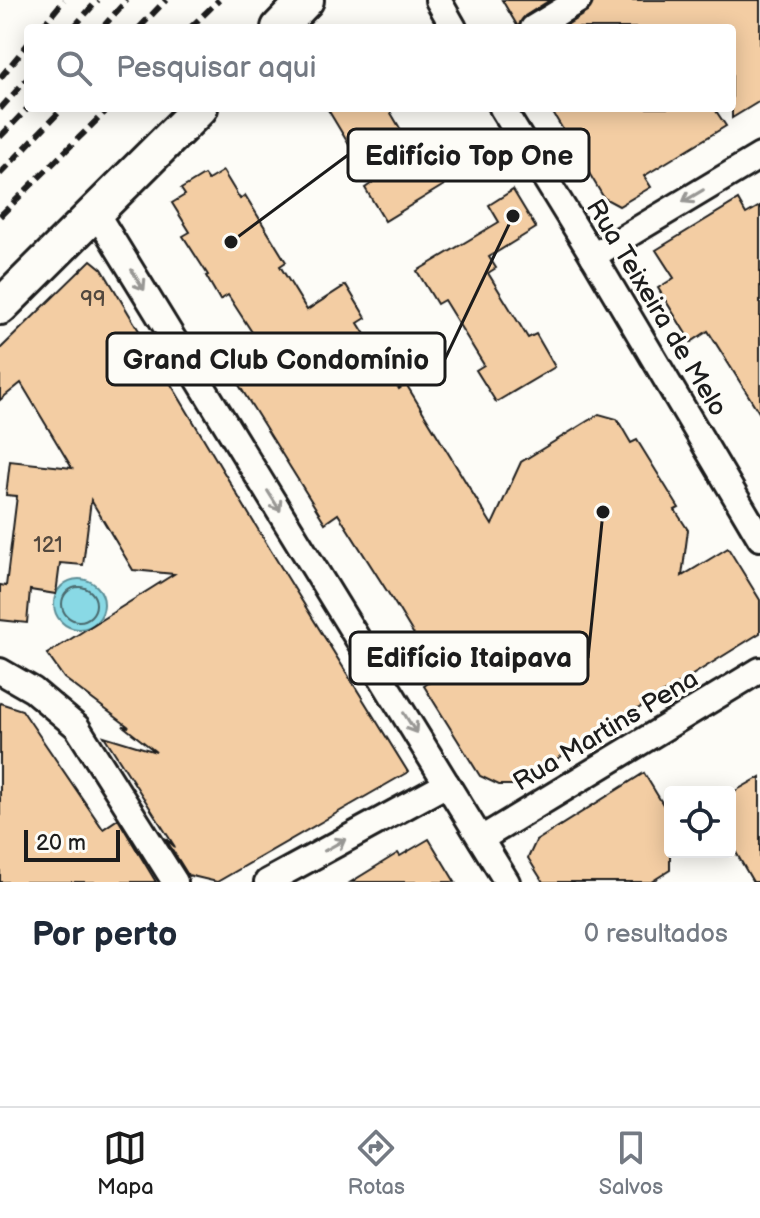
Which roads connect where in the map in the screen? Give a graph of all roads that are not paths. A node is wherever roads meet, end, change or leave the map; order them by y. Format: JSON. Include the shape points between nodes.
{"nodes":[{"id":1,"x":306,"y":0,"type":"edge"},
{"id":2,"x":438,"y":0,"type":"edge"},
{"id":3,"x":579,"y":0,"type":"edge"},
{"id":4,"x":283,"y":24,"type":"edge"},
{"id":5,"x":452,"y":24,"type":"edge"},
{"id":6,"x":540,"y":24,"type":"edge"},
{"id":7,"x":196,"y":112,"type":"edge"},
{"id":8,"x":504,"y":112,"type":"edge"},
{"id":9,"x":760,"y":156,"type":"edge"},
{"id":10,"x":96,"y":213,"type":"junction"},
{"id":11,"x":593,"y":256,"type":"junction"},
{"id":12,"x":0,"y":307,"type":"edge"},
{"id":13,"x":760,"y":538,"type":"edge"},
{"id":14,"x":760,"y":670,"type":"edge"},
{"id":15,"x":0,"y":671,"type":"edge"},
{"id":16,"x":447,"y":784,"type":"junction"},
{"id":17,"x":481,"y":839,"type":"junction"},
{"id":18,"x":175,"y":882,"type":"edge"},
{"id":19,"x":267,"y":882,"type":"edge"},
{"id":20,"x":507,"y":882,"type":"edge"}],
"edges":[{"from":1,"to":4,"type":"main road"},
{"from":2,"to":5,"type":"street"},
{"from":3,"to":6,"type":"street"},
{"from":7,"to":10,"type":"main road"},
{"from":8,"to":11,"type":"street","name":"Rua Teixeira de Melo"},
{"from":9,"to":11,"type":"street","one_way":true},
{"from":10,"to":12,"type":"main road"},
{"from":10,"to":16,"type":"street","one_way":true},
{"from":11,"to":13,"type":"street","name":"Rua Teixeira de Melo"},
{"from":14,"to":17,"type":"street","name":"Rua Martins Pena"},
{"from":15,"to":18,"type":"street","via":[[33,690],[77,727]]},
{"from":16,"to":17,"type":"street"},
{"from":19,"to":16,"type":"street","one_way":true},
{"from":17,"to":20,"type":"street"}]}
